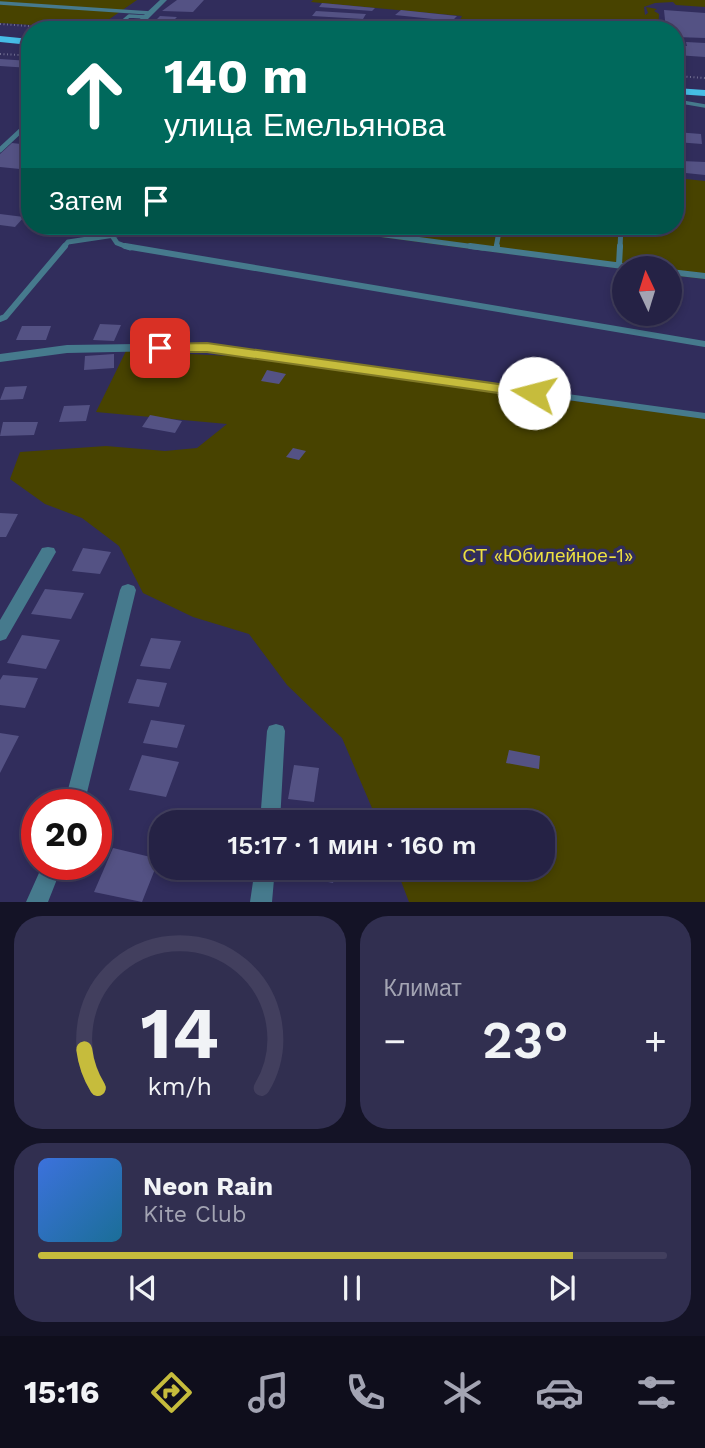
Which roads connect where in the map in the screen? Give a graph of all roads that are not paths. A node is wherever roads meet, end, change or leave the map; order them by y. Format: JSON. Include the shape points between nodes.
{"nodes":[{"id":1,"x":164,"y":0,"type":"edge"},
{"id":2,"x":0,"y":3,"type":"edge"},
{"id":3,"x":148,"y":15,"type":"junction"},
{"id":4,"x":123,"y":21,"type":"edge"},
{"id":5,"x":142,"y":21,"type":"edge"},
{"id":6,"x":0,"y":39,"type":"edge"},
{"id":7,"x":21,"y":40,"type":"edge"},
{"id":8,"x":0,"y":45,"type":"edge"},
{"id":9,"x":21,"y":46,"type":"edge"},
{"id":10,"x":684,"y":86,"type":"edge"},
{"id":11,"x":705,"y":88,"type":"edge"},
{"id":12,"x":684,"y":92,"type":"edge"},
{"id":13,"x":705,"y":93,"type":"edge"},
{"id":14,"x":684,"y":102,"type":"edge"},
{"id":15,"x":705,"y":106,"type":"edge"},
{"id":16,"x":21,"y":130,"type":"edge"},
{"id":17,"x":0,"y":150,"type":"edge"},
{"id":18,"x":122,"y":235,"type":"edge"},
{"id":19,"x":388,"y":235,"type":"edge"},
{"id":20,"x":498,"y":235,"type":"edge"},
{"id":21,"x":621,"y":235,"type":"edge"},
{"id":22,"x":113,"y":237,"type":"junction"},
{"id":23,"x":496,"y":249,"type":"junction"},
{"id":24,"x":619,"y":256,"type":"edge"},
{"id":25,"x":612,"y":264,"type":"edge"},
{"id":26,"x":682,"y":273,"type":"edge"},
{"id":27,"x":705,"y":276,"type":"edge"},
{"id":28,"x":0,"y":319,"type":"edge"},
{"id":29,"x":705,"y":344,"type":"edge"},
{"id":30,"x":207,"y":347,"type":"joint"},
{"id":31,"x":0,"y":359,"type":"edge"},
{"id":32,"x":705,"y":416,"type":"edge"},
{"id":33,"x":48,"y":552,"type":"dead end"},
{"id":34,"x":128,"y":590,"type":"dead end"},
{"id":35,"x":0,"y":635,"type":"edge"},
{"id":36,"x":276,"y":731,"type":"dead end"},
{"id":37,"x":78,"y":789,"type":"edge"},
{"id":38,"x":271,"y":810,"type":"edge"},
{"id":39,"x":46,"y":880,"type":"edge"},
{"id":40,"x":264,"y":880,"type":"edge"},
{"id":41,"x":37,"y":902,"type":"edge"},
{"id":42,"x":261,"y":902,"type":"edge"}],
"edges":[{"from":1,"to":3,"type":"street"},
{"from":2,"to":3,"type":"lane"},
{"from":3,"to":4,"type":"lane"},
{"from":3,"to":5,"type":"street"},
{"from":6,"to":7,"type":"main road"},
{"from":8,"to":9,"type":"main road"},
{"from":10,"to":11,"type":"main road"},
{"from":12,"to":13,"type":"main road"},
{"from":14,"to":15,"type":"lane"},
{"from":16,"to":17,"type":"lane"},
{"from":18,"to":22,"type":"lane"},
{"from":19,"to":23,"type":"lane"},
{"from":20,"to":23,"type":"lane"},
{"from":21,"to":24,"type":"lane"},
{"from":22,"to":28,"type":"lane","via":[[68,243]]},
{"from":22,"to":29,"type":"lane","via":[[134,249]]},
{"from":23,"to":25,"type":"lane"},
{"from":26,"to":27,"type":"lane"},
{"from":30,"to":31,"type":"street","via":[[67,349]]},
{"from":30,"to":32,"type":"lane"},
{"from":33,"to":35,"type":"street"},
{"from":34,"to":37,"type":"street"},
{"from":36,"to":38,"type":"street"},
{"from":39,"to":41,"type":"street"},
{"from":40,"to":42,"type":"street"}]}
